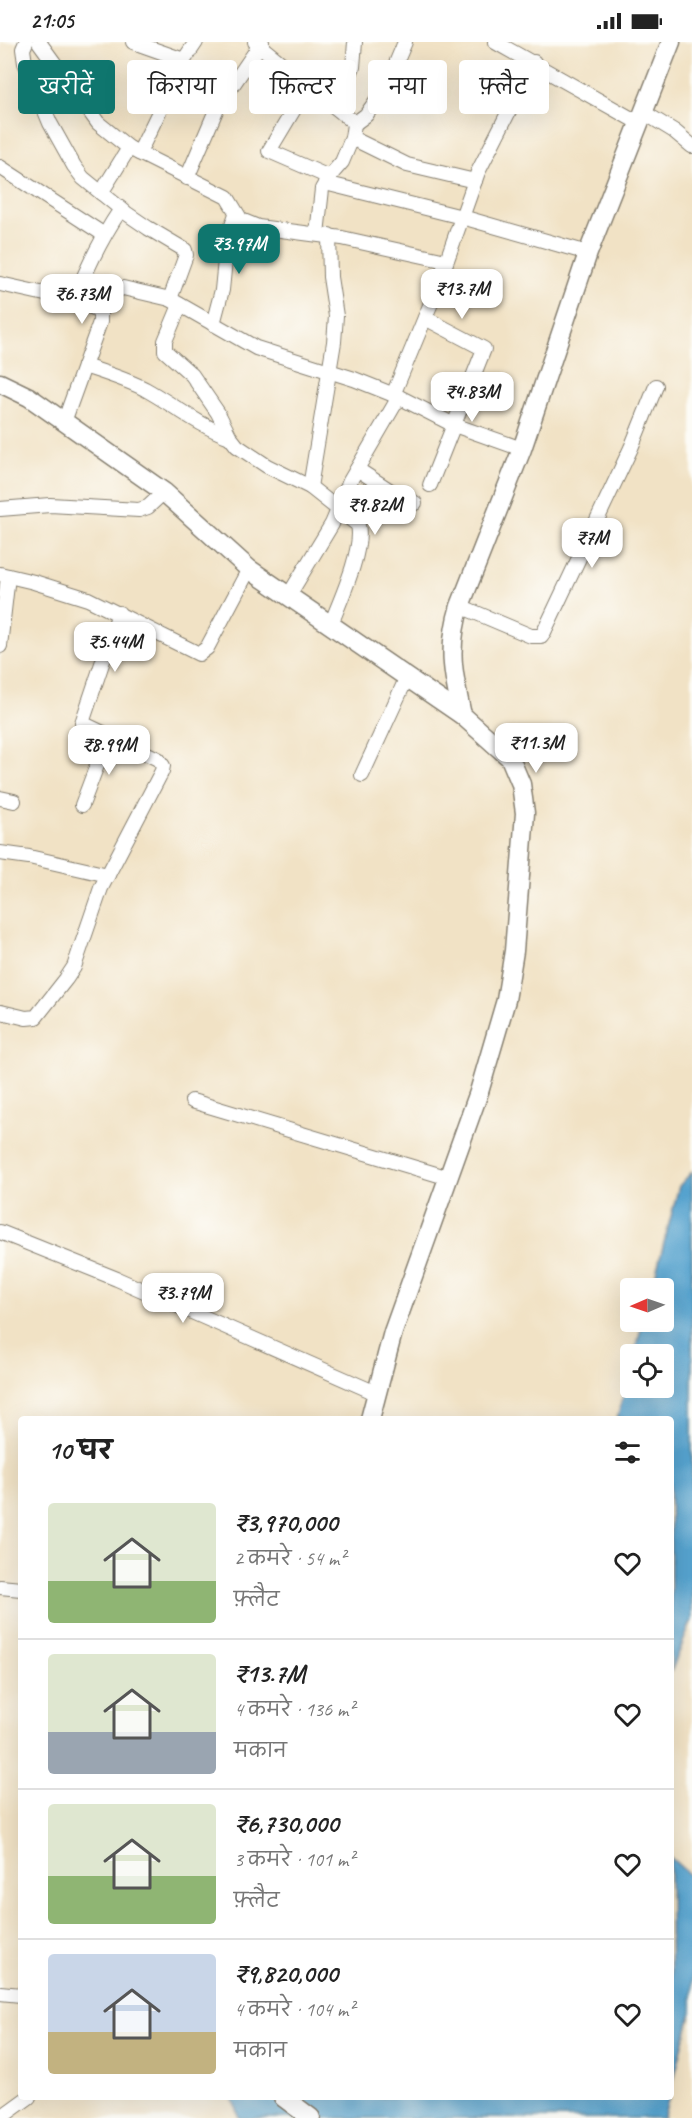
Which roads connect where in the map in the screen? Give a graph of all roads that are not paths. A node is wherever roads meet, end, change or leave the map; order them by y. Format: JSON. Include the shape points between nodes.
{"nodes":[{"id":1,"x":26,"y":42,"type":"edge"},
{"id":2,"x":39,"y":42,"type":"edge"},
{"id":3,"x":133,"y":42,"type":"edge"},
{"id":4,"x":196,"y":42,"type":"edge"},
{"id":5,"x":355,"y":42,"type":"edge"},
{"id":6,"x":405,"y":42,"type":"edge"},
{"id":7,"x":495,"y":42,"type":"edge"},
{"id":8,"x":671,"y":42,"type":"edge"},
{"id":9,"x":256,"y":45,"type":"edge"},
{"id":10,"x":184,"y":60,"type":"joint"},
{"id":11,"x":275,"y":60,"type":"edge"},
{"id":12,"x":354,"y":60,"type":"edge"},
{"id":13,"x":530,"y":60,"type":"edge"},
{"id":14,"x":549,"y":70,"type":"edge"},
{"id":15,"x":154,"y":114,"type":"edge"},
{"id":16,"x":291,"y":114,"type":"edge"},
{"id":17,"x":344,"y":114,"type":"edge"},
{"id":18,"x":507,"y":114,"type":"edge"},
{"id":19,"x":641,"y":117,"type":"junction"},
{"id":20,"x":353,"y":131,"type":"junction"},
{"id":21,"x":692,"y":146,"type":"edge"},
{"id":22,"x":134,"y":151,"type":"junction"},
{"id":23,"x":0,"y":167,"type":"edge"},
{"id":24,"x":187,"y":178,"type":"junction"},
{"id":25,"x":327,"y":180,"type":"junction"},
{"id":26,"x":475,"y":181,"type":"junction"},
{"id":27,"x":101,"y":193,"type":"junction"},
{"id":28,"x":121,"y":209,"type":"junction"},
{"id":29,"x":236,"y":214,"type":"junction"},
{"id":30,"x":462,"y":217,"type":"junction"},
{"id":31,"x":103,"y":234,"type":"junction"},
{"id":32,"x":323,"y":235,"type":"junction"},
{"id":33,"x":588,"y":253,"type":"junction"},
{"id":34,"x":446,"y":261,"type":"junction"},
{"id":35,"x":1,"y":289,"type":"edge"},
{"id":36,"x":74,"y":300,"type":"junction"},
{"id":37,"x":175,"y":302,"type":"junction"},
{"id":38,"x":100,"y":311,"type":"junction"},
{"id":39,"x":425,"y":318,"type":"junction"},
{"id":40,"x":213,"y":324,"type":"junction"},
{"id":41,"x":84,"y":366,"type":"junction"},
{"id":42,"x":331,"y":371,"type":"junction"},
{"id":43,"x":0,"y":383,"type":"edge"},
{"id":44,"x":656,"y":386,"type":"dead end"},
{"id":45,"x":396,"y":396,"type":"junction"},
{"id":46,"x":64,"y":422,"type":"junction"},
{"id":47,"x":454,"y":425,"type":"junction"},
{"id":48,"x":230,"y":436,"type":"junction"},
{"id":49,"x":522,"y":448,"type":"junction"},
{"id":50,"x":357,"y":469,"type":"junction"},
{"id":51,"x":430,"y":485,"type":"dead end"},
{"id":52,"x":310,"y":487,"type":"junction"},
{"id":53,"x":164,"y":492,"type":"junction"},
{"id":54,"x":415,"y":503,"type":"dead end"},
{"id":55,"x":0,"y":509,"type":"edge"},
{"id":56,"x":338,"y":509,"type":"junction"},
{"id":57,"x":249,"y":569,"type":"junction"},
{"id":58,"x":4,"y":575,"type":"edge"},
{"id":59,"x":289,"y":595,"type":"junction"},
{"id":60,"x":460,"y":606,"type":"junction"},
{"id":61,"x":119,"y":613,"type":"junction"},
{"id":62,"x":331,"y":624,"type":"junction"},
{"id":63,"x":0,"y":646,"type":"edge"},
{"id":64,"x":407,"y":677,"type":"junction"},
{"id":65,"x":462,"y":715,"type":"junction"},
{"id":66,"x":108,"y":736,"type":"junction"},
{"id":67,"x":362,"y":775,"type":"dead end"},
{"id":68,"x":82,"y":805,"type":"dead end"},
{"id":69,"x":0,"y":853,"type":"edge"},
{"id":70,"x":108,"y":875,"type":"junction"},
{"id":71,"x":1,"y":1012,"type":"edge"},
{"id":72,"x":192,"y":1101,"type":"dead end"},
{"id":73,"x":449,"y":1178,"type":"junction"},
{"id":74,"x":0,"y":1232,"type":"edge"},
{"id":75,"x":376,"y":1394,"type":"junction"},
{"id":76,"x":371,"y":1416,"type":"edge"},
{"id":77,"x":0,"y":1587,"type":"edge"},
{"id":78,"x":18,"y":1589,"type":"edge"},
{"id":79,"x":0,"y":1993,"type":"edge"},
{"id":80,"x":18,"y":1995,"type":"edge"},
{"id":81,"x":25,"y":2100,"type":"edge"},
{"id":82,"x":288,"y":2100,"type":"edge"},
{"id":83,"x":0,"y":2118,"type":"edge"},
{"id":84,"x":311,"y":2118,"type":"edge"}],
"edges":[{"from":1,"to":27,"type":"street","via":[[25,63],[50,123],[74,166]]},
{"from":2,"to":22,"type":"street","via":[[98,123]]},
{"from":3,"to":10,"type":"street"},
{"from":4,"to":10,"type":"street"},
{"from":5,"to":12,"type":"street"},
{"from":6,"to":20,"type":"street","via":[[386,87]]},
{"from":7,"to":13,"type":"street"},
{"from":8,"to":19,"type":"street"},
{"from":9,"to":11,"type":"street"},
{"from":9,"to":24,"type":"street","via":[[217,108]]},
{"from":14,"to":19,"type":"street"},
{"from":15,"to":22,"type":"street"},
{"from":16,"to":25,"type":"street","via":[[269,152]]},
{"from":17,"to":20,"type":"street","via":[[351,120]]},
{"from":18,"to":26,"type":"street"},
{"from":19,"to":21,"type":"street","via":[[674,131]]},
{"from":19,"to":33,"type":"street"},
{"from":20,"to":25,"type":"street","via":[[342,162]]},
{"from":20,"to":26,"type":"street","via":[[407,165]]},
{"from":22,"to":24,"type":"street"},
{"from":22,"to":27,"type":"street"},
{"from":23,"to":31,"type":"street"},
{"from":24,"to":29,"type":"street","via":[[226,197]]},
{"from":25,"to":30,"type":"street"},
{"from":25,"to":32,"type":"street","via":[[320,199]]},
{"from":26,"to":30,"type":"street"},
{"from":27,"to":28,"type":"street"},
{"from":28,"to":31,"type":"street"},
{"from":28,"to":37,"type":"street","via":[[185,249]]},
{"from":29,"to":32,"type":"street","via":[[258,227]]},
{"from":29,"to":40,"type":"street","via":[[227,240],[222,290]]},
{"from":30,"to":33,"type":"street"},
{"from":30,"to":34,"type":"street"},
{"from":31,"to":36,"type":"street"},
{"from":32,"to":34,"type":"street"},
{"from":32,"to":42,"type":"street","via":[[336,316]]},
{"from":33,"to":49,"type":"street"},
{"from":34,"to":39,"type":"street"},
{"from":35,"to":36,"type":"street"},
{"from":36,"to":38,"type":"street"},
{"from":37,"to":38,"type":"street","via":[[123,288],[111,294]]},
{"from":37,"to":40,"type":"street"},
{"from":37,"to":48,"type":"street","via":[[165,351],[192,375]]},
{"from":38,"to":41,"type":"street","via":[[100,322]]},
{"from":39,"to":45,"type":"street"},
{"from":39,"to":47,"type":"street","via":[[484,349]]},
{"from":40,"to":42,"type":"street","via":[[256,348]]},
{"from":41,"to":46,"type":"street"},
{"from":41,"to":48,"type":"street","via":[[138,386],[205,426]]},
{"from":42,"to":45,"type":"street"},
{"from":42,"to":52,"type":"street"},
{"from":43,"to":46,"type":"street","via":[[29,397]]},
{"from":44,"to":60,"type":"street","via":[[541,636],[531,636]]},
{"from":45,"to":47,"type":"street"},
{"from":45,"to":50,"type":"street"},
{"from":46,"to":53,"type":"street"},
{"from":47,"to":49,"type":"street"},
{"from":47,"to":51,"type":"street"},
{"from":48,"to":52,"type":"street","via":[[248,455]]},
{"from":49,"to":60,"type":"street"},
{"from":50,"to":54,"type":"street"},
{"from":50,"to":56,"type":"street"},
{"from":52,"to":56,"type":"street"},
{"from":53,"to":55,"type":"street","via":[[139,510],[50,505]]},
{"from":53,"to":57,"type":"street"},
{"from":56,"to":59,"type":"street"},
{"from":56,"to":62,"type":"street","via":[[358,525],[359,540]]},
{"from":57,"to":59,"type":"street"},
{"from":57,"to":61,"type":"street","via":[[207,648],[199,654]]},
{"from":58,"to":61,"type":"street","via":[[66,591]]},
{"from":58,"to":63,"type":"street"},
{"from":59,"to":62,"type":"street"},
{"from":60,"to":65,"type":"street","via":[[454,625],[452,672]]},
{"from":61,"to":66,"type":"street","via":[[82,723]]},
{"from":62,"to":64,"type":"street"},
{"from":64,"to":65,"type":"street"},
{"from":64,"to":67,"type":"street"},
{"from":65,"to":73,"type":"street","via":[[510,758],[525,813],[514,951],[506,1000]]},
{"from":66,"to":68,"type":"street"},
{"from":66,"to":70,"type":"street","via":[[158,759],[163,766]]},
{"from":69,"to":70,"type":"street"},
{"from":70,"to":71,"type":"street","via":[[74,967],[40,1013],[31,1019]]},
{"from":72,"to":73,"type":"street"},
{"from":73,"to":75,"type":"street","via":[[393,1332]]},
{"from":74,"to":75,"type":"street","via":[[127,1283]]},
{"from":75,"to":76,"type":"street"},
{"from":77,"to":78,"type":"street"},
{"from":79,"to":80,"type":"street"},
{"from":81,"to":83,"type":"street"},
{"from":82,"to":84,"type":"street"}]}
